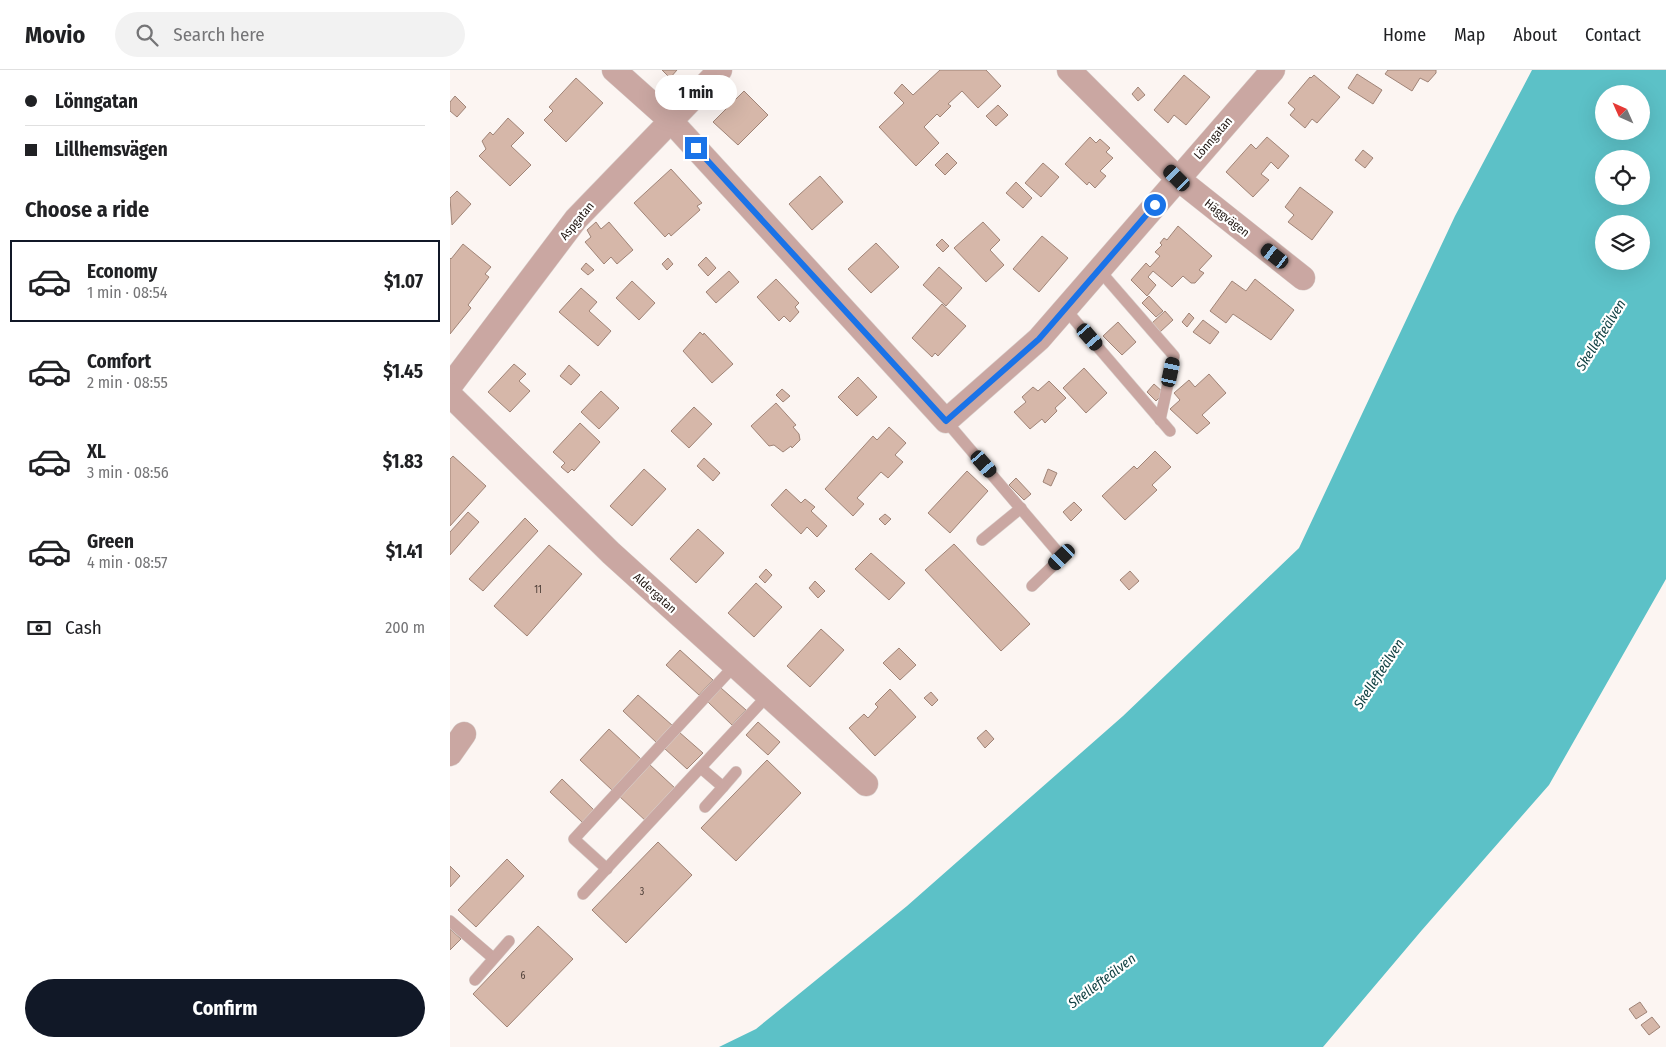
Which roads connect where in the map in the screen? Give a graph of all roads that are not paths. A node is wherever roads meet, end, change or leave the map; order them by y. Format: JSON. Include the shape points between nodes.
{"nodes":[{"id":1,"x":614,"y":70,"type":"edge"},
{"id":2,"x":720,"y":70,"type":"edge"},
{"id":3,"x":1069,"y":70,"type":"edge"},
{"id":4,"x":1273,"y":70,"type":"edge"},
{"id":5,"x":670,"y":120,"type":"junction"},
{"id":6,"x":1177,"y":178,"type":"junction"},
{"id":7,"x":1100,"y":271,"type":"junction"},
{"id":8,"x":1303,"y":278,"type":"dead end"},
{"id":9,"x":1066,"y":310,"type":"junction"},
{"id":10,"x":450,"y":386,"type":"edge"},
{"id":11,"x":450,"y":395,"type":"edge"},
{"id":12,"x":1160,"y":420,"type":"junction"},
{"id":13,"x":946,"y":421,"type":"junction"},
{"id":14,"x":1170,"y":431,"type":"dead end"},
{"id":15,"x":1021,"y":508,"type":"junction"},
{"id":16,"x":982,"y":540,"type":"dead end"},
{"id":17,"x":1032,"y":586,"type":"dead end"},
{"id":18,"x":735,"y":665,"type":"junction"},
{"id":19,"x":768,"y":695,"type":"junction"},
{"id":20,"x":464,"y":734,"type":"dead end"},
{"id":21,"x":450,"y":754,"type":"edge"},
{"id":22,"x":701,"y":768,"type":"junction"},
{"id":23,"x":736,"y":772,"type":"dead end"},
{"id":24,"x":866,"y":784,"type":"dead end"},
{"id":25,"x":723,"y":787,"type":"junction"},
{"id":26,"x":705,"y":807,"type":"dead end"},
{"id":27,"x":607,"y":869,"type":"junction"},
{"id":28,"x":583,"y":894,"type":"dead end"},
{"id":29,"x":450,"y":921,"type":"edge"},
{"id":30,"x":509,"y":940,"type":"dead end"},
{"id":31,"x":493,"y":958,"type":"junction"},
{"id":32,"x":474,"y":980,"type":"dead end"}],
"edges":[{"from":1,"to":5,"type":"street"},
{"from":2,"to":5,"type":"street","name":"Aspgatan"},
{"from":3,"to":6,"type":"street","name":"Häggvägen"},
{"from":4,"to":6,"type":"street","name":"Lönngatan"},
{"from":5,"to":10,"type":"street","name":"Aspgatan","via":[[576,219]]},
{"from":5,"to":13,"type":"street"},
{"from":6,"to":7,"type":"street","name":"Lönngatan"},
{"from":6,"to":8,"type":"street","name":"Häggvägen"},
{"from":7,"to":9,"type":"street","name":"Lönngatan"},
{"from":7,"to":12,"type":"lane","via":[[1174,356]]},
{"from":9,"to":12,"type":"lane"},
{"from":9,"to":13,"type":"street","name":"Lönngatan","via":[[1039,339]]},
{"from":11,"to":18,"type":"street","name":"Aldergatan","via":[[611,553]]},
{"from":12,"to":14,"type":"lane"},
{"from":13,"to":15,"type":"lane"},
{"from":15,"to":16,"type":"lane"},
{"from":15,"to":17,"type":"lane","via":[[1062,557]]},
{"from":18,"to":19,"type":"street","name":"Aldergatan"},
{"from":18,"to":27,"type":"lane","via":[[574,840]]},
{"from":19,"to":22,"type":"lane"},
{"from":19,"to":24,"type":"street","name":"Aldergatan"},
{"from":20,"to":21,"type":"street"},
{"from":22,"to":25,"type":"lane"},
{"from":22,"to":27,"type":"lane"},
{"from":23,"to":25,"type":"lane"},
{"from":25,"to":26,"type":"lane"},
{"from":27,"to":28,"type":"lane"},
{"from":29,"to":31,"type":"lane"},
{"from":30,"to":31,"type":"lane"},
{"from":31,"to":32,"type":"lane"}]}
